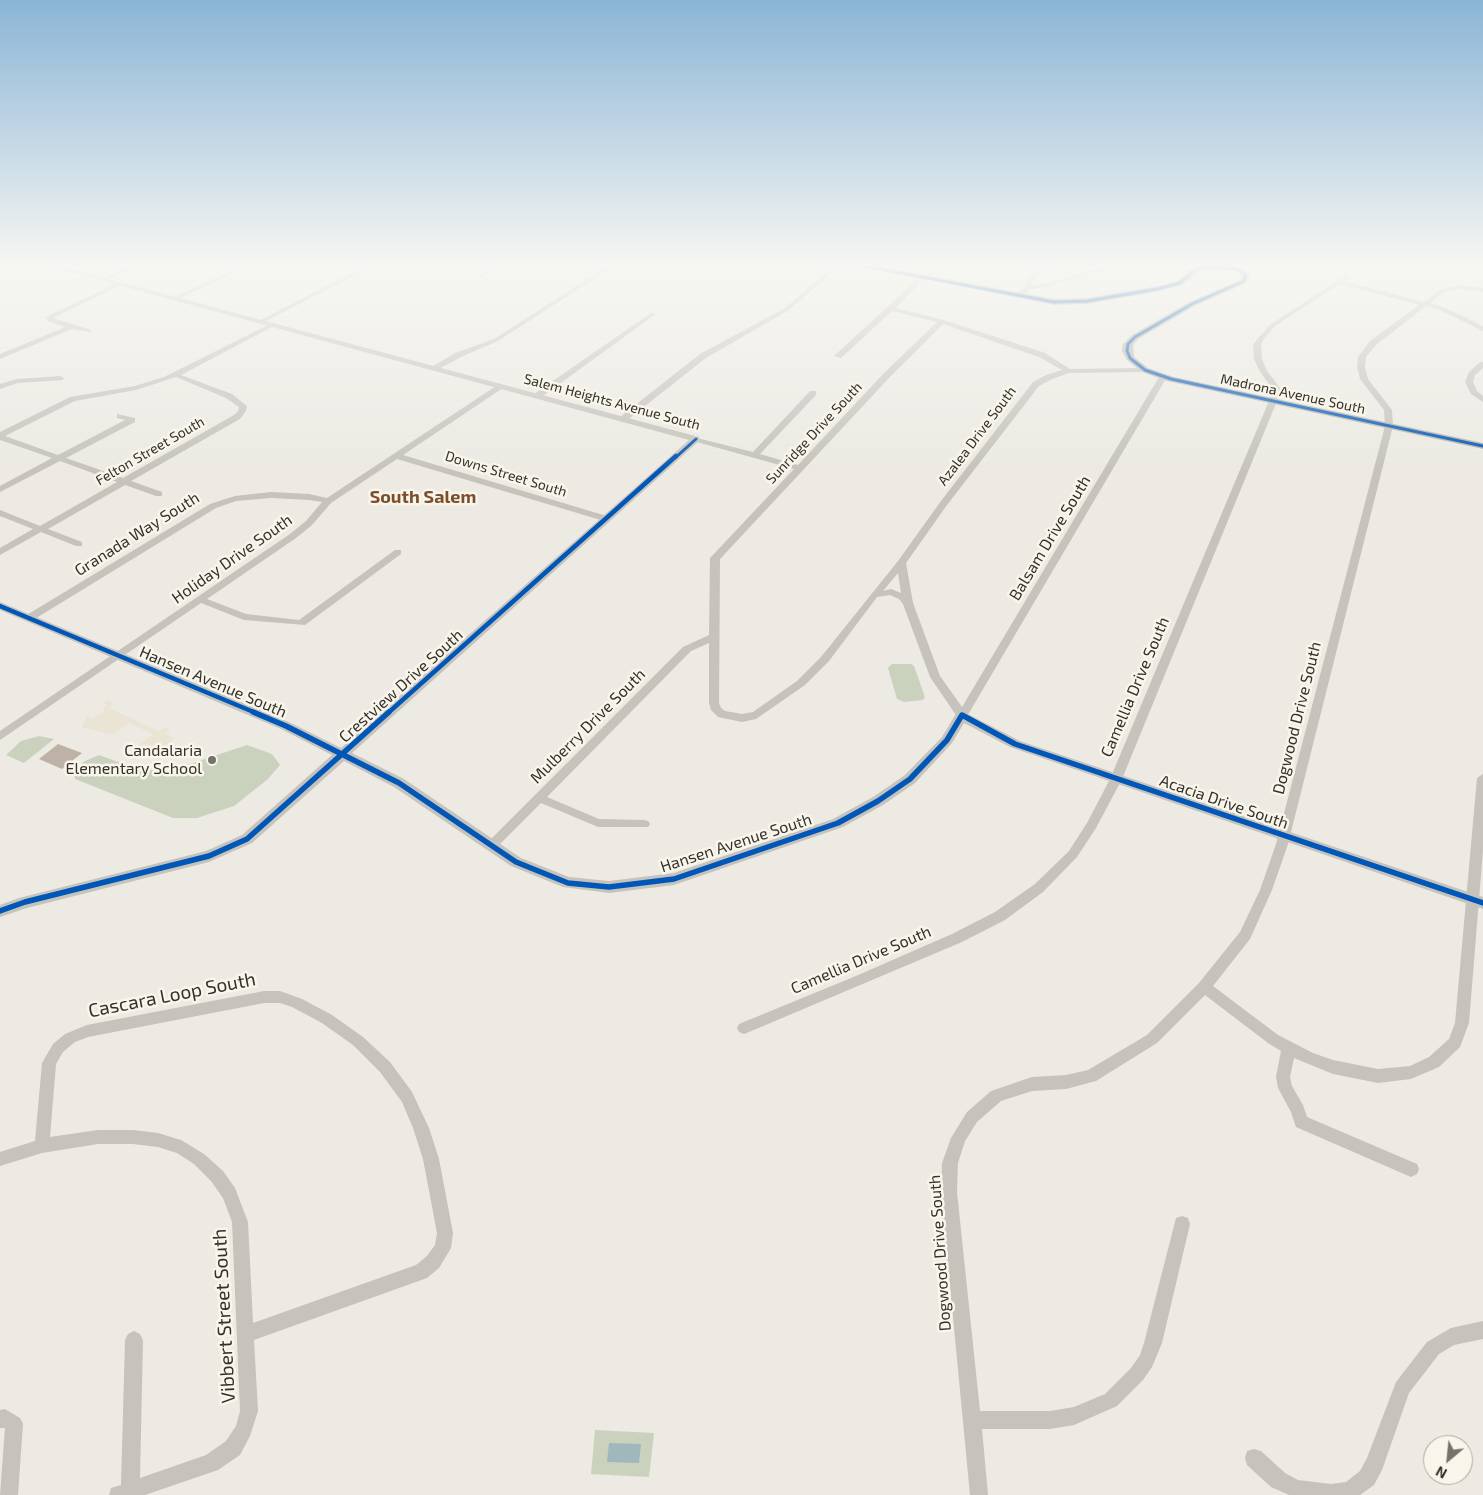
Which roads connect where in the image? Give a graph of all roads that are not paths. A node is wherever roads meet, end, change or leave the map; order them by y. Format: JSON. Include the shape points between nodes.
{"nodes":[{"id":1,"x":57,"y":333,"type":"edge"},
{"id":2,"x":257,"y":333,"type":"edge"},
{"id":3,"x":301,"y":333,"type":"edge"},
{"id":4,"x":507,"y":333,"type":"edge"},
{"id":5,"x":626,"y":333,"type":"edge"},
{"id":6,"x":744,"y":333,"type":"edge"},
{"id":7,"x":864,"y":333,"type":"edge"},
{"id":8,"x":931,"y":333,"type":"edge"},
{"id":9,"x":977,"y":333,"type":"edge"},
{"id":10,"x":1143,"y":333,"type":"edge"},
{"id":11,"x":1266,"y":333,"type":"edge"},
{"id":12,"x":1387,"y":333,"type":"edge"},
{"id":13,"x":838,"y":356,"type":"dead end"},
{"id":14,"x":0,"y":357,"type":"edge"},
{"id":15,"x":1483,"y":364,"type":"edge"},
{"id":16,"x":434,"y":368,"type":"junction"},
{"id":17,"x":1146,"y":370,"type":"junction"},
{"id":18,"x":1068,"y":371,"type":"junction"},
{"id":19,"x":176,"y":375,"type":"junction"},
{"id":20,"x":1163,"y":376,"type":"junction"},
{"id":21,"x":60,"y":378,"type":"dead end"},
{"id":22,"x":502,"y":386,"type":"junction"},
{"id":23,"x":0,"y":387,"type":"edge"},
{"id":24,"x":812,"y":393,"type":"dead end"},
{"id":25,"x":537,"y":396,"type":"junction"},
{"id":26,"x":1483,"y":400,"type":"edge"},
{"id":27,"x":1273,"y":401,"type":"junction"},
{"id":28,"x":120,"y":416,"type":"dead end"},
{"id":29,"x":623,"y":418,"type":"junction"},
{"id":30,"x":132,"y":420,"type":"junction"},
{"id":31,"x":143,"y":424,"type":"dead end"},
{"id":32,"x":1389,"y":426,"type":"junction"},
{"id":33,"x":0,"y":436,"type":"edge"},
{"id":34,"x":696,"y":438,"type":"junction"},
{"id":35,"x":1483,"y":446,"type":"edge"},
{"id":36,"x":755,"y":455,"type":"junction"},
{"id":37,"x":396,"y":456,"type":"junction"},
{"id":38,"x":58,"y":459,"type":"junction"},
{"id":39,"x":800,"y":468,"type":"junction"},
{"id":40,"x":124,"y":481,"type":"junction"},
{"id":41,"x":0,"y":489,"type":"edge"},
{"id":42,"x":158,"y":494,"type":"dead end"},
{"id":43,"x":328,"y":501,"type":"junction"},
{"id":44,"x":0,"y":513,"type":"edge"},
{"id":45,"x":607,"y":519,"type":"junction"},
{"id":46,"x":41,"y":529,"type":"junction"},
{"id":47,"x":79,"y":544,"type":"dead end"},
{"id":48,"x":0,"y":552,"type":"edge"},
{"id":49,"x":398,"y":552,"type":"dead end"},
{"id":50,"x":901,"y":563,"type":"junction"},
{"id":51,"x":874,"y":595,"type":"junction"},
{"id":52,"x":200,"y":600,"type":"junction"},
{"id":53,"x":908,"y":603,"type":"junction"},
{"id":54,"x":0,"y":606,"type":"edge"},
{"id":55,"x":29,"y":618,"type":"junction"},
{"id":56,"x":713,"y":637,"type":"junction"},
{"id":57,"x":119,"y":656,"type":"junction"},
{"id":58,"x":962,"y":715,"type":"junction"},
{"id":59,"x":0,"y":736,"type":"edge"},
{"id":60,"x":342,"y":755,"type":"junction"},
{"id":61,"x":1483,"y":778,"type":"edge"},
{"id":62,"x":1116,"y":779,"type":"junction"},
{"id":63,"x":539,"y":798,"type":"junction"},
{"id":64,"x":644,"y":824,"type":"dead end"},
{"id":65,"x":1284,"y":836,"type":"junction"},
{"id":66,"x":491,"y":846,"type":"junction"},
{"id":67,"x":1477,"y":901,"type":"edge"},
{"id":68,"x":0,"y":911,"type":"edge"},
{"id":69,"x":1204,"y":986,"type":"junction"},
{"id":70,"x":744,"y":1028,"type":"dead end"},
{"id":71,"x":1290,"y":1048,"type":"junction"},
{"id":72,"x":42,"y":1146,"type":"junction"},
{"id":73,"x":0,"y":1159,"type":"edge"},
{"id":74,"x":1411,"y":1169,"type":"dead end"},
{"id":75,"x":1182,"y":1224,"type":"dead end"},
{"id":76,"x":1483,"y":1330,"type":"edge"},
{"id":77,"x":246,"y":1334,"type":"junction"},
{"id":78,"x":134,"y":1340,"type":"dead end"},
{"id":79,"x":0,"y":1419,"type":"edge"},
{"id":80,"x":972,"y":1420,"type":"junction"},
{"id":81,"x":1254,"y":1458,"type":"dead end"},
{"id":82,"x":124,"y":1493,"type":"edge"},
{"id":83,"x":9,"y":1495,"type":"edge"},
{"id":84,"x":979,"y":1495,"type":"edge"}],
"edges":[{"from":1,"to":14,"type":"street"},
{"from":2,"to":19,"type":"street"},
{"from":3,"to":16,"type":"street","name":"Salem Heights Avenue South"},
{"from":4,"to":16,"type":"street"},
{"from":5,"to":25,"type":"street"},
{"from":6,"to":29,"type":"street","via":[[703,356]]},
{"from":7,"to":13,"type":"street"},
{"from":8,"to":39,"type":"street","name":"Sunridge Drive South"},
{"from":9,"to":18,"type":"street","via":[[1042,355]]},
{"from":10,"to":17,"type":"main road","name":"Madrona Avenue South","via":[[1131,340],[1127,354]]},
{"from":11,"to":27,"type":"street","via":[[1257,345],[1258,359],[1276,388]]},
{"from":12,"to":32,"type":"street","via":[[1373,343],[1361,362],[1366,385],[1389,414]]},
{"from":15,"to":26,"type":"street","via":[[1472,374],[1470,382],[1474,392]]},
{"from":16,"to":22,"type":"street","name":"Salem Heights Avenue South"},
{"from":17,"to":18,"type":"street","name":"Azalea Drive South"},
{"from":17,"to":20,"type":"main road","name":"Madrona Avenue South"},
{"from":18,"to":50,"type":"street","name":"Azalea Drive South","via":[[1042,380],[1029,391]]},
{"from":19,"to":33,"type":"street","via":[[147,386],[73,399]]},
{"from":19,"to":40,"type":"street","name":"Felton Street South","via":[[229,396],[243,406],[242,412]]},
{"from":20,"to":27,"type":"main road","name":"Madrona Avenue South"},
{"from":20,"to":58,"type":"street","name":"Balsam Drive South"},
{"from":21,"to":23,"type":"street","via":[[16,381]]},
{"from":22,"to":25,"type":"street","name":"Salem Heights Avenue South"},
{"from":22,"to":37,"type":"street","name":"Holiday Drive South"},
{"from":24,"to":36,"type":"street"},
{"from":25,"to":29,"type":"street","name":"Salem Heights Avenue South"},
{"from":27,"to":32,"type":"main road","name":"Madrona Avenue South"},
{"from":27,"to":62,"type":"street","name":"Camellia Drive South"},
{"from":28,"to":30,"type":"street"},
{"from":29,"to":34,"type":"street","name":"Salem Heights Avenue South"},
{"from":30,"to":31,"type":"street"},
{"from":30,"to":38,"type":"street"},
{"from":32,"to":35,"type":"main road","name":"Madrona Avenue South"},
{"from":32,"to":65,"type":"street","name":"Dogwood Drive South"},
{"from":33,"to":38,"type":"street"},
{"from":34,"to":36,"type":"street","name":"Salem Heights Avenue South"},
{"from":34,"to":45,"type":"street","name":"Crestview Drive South"},
{"from":36,"to":39,"type":"street","name":"Salem Heights Avenue South"},
{"from":37,"to":43,"type":"street","name":"Holiday Drive South"},
{"from":37,"to":45,"type":"street","name":"Downs Street South"},
{"from":38,"to":40,"type":"street"},
{"from":38,"to":41,"type":"street"},
{"from":39,"to":56,"type":"street","name":"Sunridge Drive South","via":[[718,553],[714,567]]},
{"from":40,"to":42,"type":"street"},
{"from":40,"to":46,"type":"street","name":"Felton Street South"},
{"from":43,"to":52,"type":"street","name":"Holiday Drive South","via":[[293,536]]},
{"from":43,"to":55,"type":"street","name":"Granada Way South","via":[[271,495],[235,499],[212,506]]},
{"from":44,"to":46,"type":"street"},
{"from":45,"to":60,"type":"street","name":"Crestview Drive South"},
{"from":46,"to":47,"type":"street"},
{"from":46,"to":48,"type":"street","name":"Felton Street South"},
{"from":49,"to":52,"type":"street","via":[[301,624],[244,617]]},
{"from":50,"to":51,"type":"street","name":"Azalea Drive South"},
{"from":50,"to":53,"type":"street","name":"Acacia Drive South"},
{"from":51,"to":53,"type":"street","via":[[891,592]]},
{"from":51,"to":56,"type":"street","name":"Azalea Drive South","via":[[825,659],[801,683],[756,715],[742,718],[716,710]]},
{"from":52,"to":57,"type":"street","name":"Holiday Drive South"},
{"from":53,"to":58,"type":"street","name":"Acacia Drive South","via":[[935,677]]},
{"from":54,"to":55,"type":"street","name":"Hansen Avenue South"},
{"from":55,"to":57,"type":"street","name":"Hansen Avenue South"},
{"from":56,"to":63,"type":"street","name":"Mulberry Drive South","via":[[687,649]]},
{"from":57,"to":59,"type":"street","name":"Holiday Drive South"},
{"from":57,"to":60,"type":"street","name":"Hansen Avenue South","via":[[286,726]]},
{"from":58,"to":62,"type":"street","name":"Acacia Drive South","via":[[1015,744]]},
{"from":58,"to":66,"type":"street","name":"Hansen Avenue South","via":[[947,740],[910,779],[860,811],[798,838],[674,879],[609,887],[568,883],[516,862]]},
{"from":60,"to":66,"type":"street","name":"Hansen Avenue South","via":[[399,783]]},
{"from":60,"to":68,"type":"street","name":"Crestview Drive South","via":[[262,826],[232,847],[209,856]]},
{"from":61,"to":67,"type":"street"},
{"from":62,"to":65,"type":"street","name":"Acacia Drive South"},
{"from":62,"to":70,"type":"street","name":"Camellia Drive South","via":[[1073,854],[1039,888],[1000,916],[868,977]]},
{"from":63,"to":64,"type":"street","via":[[598,823]]},
{"from":63,"to":66,"type":"street","name":"Mulberry Drive South"},
{"from":65,"to":67,"type":"street","name":"Acacia Drive South"},
{"from":65,"to":69,"type":"street","name":"Dogwood Drive South","via":[[1266,890],[1244,935]]},
{"from":67,"to":71,"type":"street","via":[[1462,1023],[1455,1043],[1434,1062],[1416,1070],[1378,1076],[1333,1067]]},
{"from":69,"to":71,"type":"street"},
{"from":69,"to":80,"type":"street","name":"Dogwood Drive South","via":[[1152,1039],[1128,1055],[1090,1076],[1066,1082],[1032,1084],[996,1096],[972,1117],[959,1138],[950,1163],[949,1192]]},
{"from":71,"to":74,"type":"street","via":[[1283,1077],[1302,1122]]},
{"from":72,"to":73,"type":"street","name":"Vibbert Street South"},
{"from":72,"to":77,"type":"street","name":"Vibbert Street South","via":[[98,1137],[133,1137],[181,1147],[199,1158],[229,1193],[240,1222]]},
{"from":72,"to":77,"type":"street","name":"Cascara Loop South","via":[[49,1063],[58,1048],[70,1038],[87,1031],[264,997],[280,997],[327,1019],[358,1040],[391,1074],[421,1128],[442,1215],[443,1248],[421,1272]]},
{"from":75,"to":80,"type":"street","via":[[1153,1343],[1146,1360],[1116,1395],[1093,1410],[1074,1416],[1050,1420]]},
{"from":76,"to":81,"type":"street","via":[[1450,1337],[1433,1348],[1402,1388],[1367,1478],[1350,1491],[1331,1493],[1297,1489],[1278,1480]]},
{"from":77,"to":82,"type":"street","name":"Vibbert Street South","via":[[249,1411],[244,1430],[233,1448],[211,1463]]},
{"from":78,"to":82,"type":"street"},
{"from":79,"to":83,"type":"street","via":[[5,1418],[14,1424]]},
{"from":80,"to":84,"type":"street","name":"Dogwood Drive South"}]}
